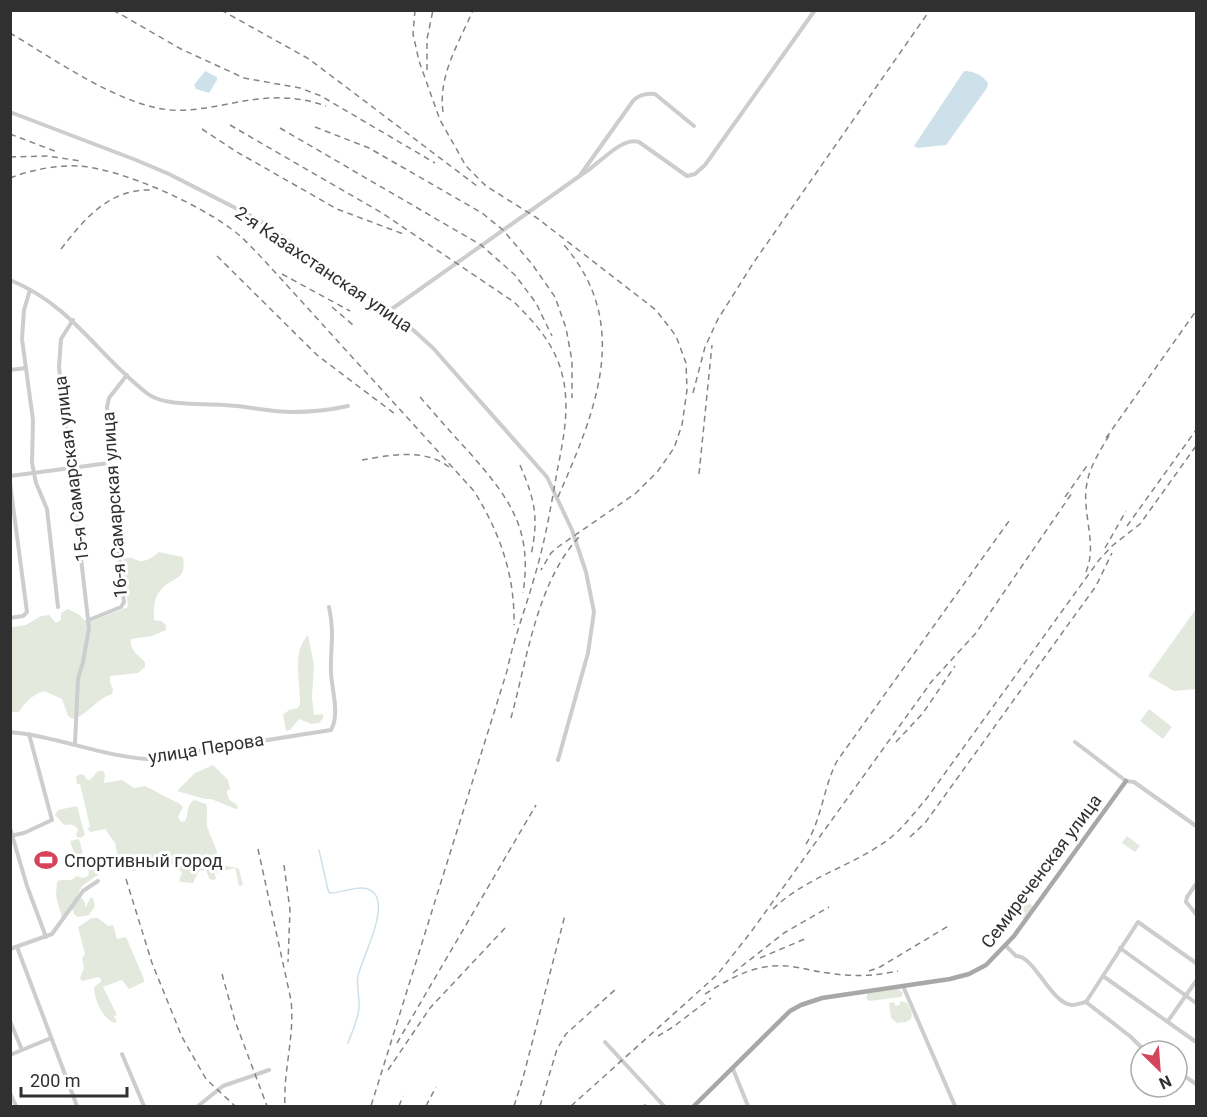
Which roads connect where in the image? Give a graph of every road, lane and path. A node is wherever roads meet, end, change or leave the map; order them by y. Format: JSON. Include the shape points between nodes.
{"nodes":[{"id":1,"x":815,"y":10,"type":"edge"},
{"id":2,"x":10,"y":112,"type":"edge"},
{"id":3,"x":694,"y":126,"type":"dead end"},
{"id":4,"x":581,"y":175,"type":"junction"},
{"id":5,"x":10,"y":280,"type":"edge"},
{"id":6,"x":30,"y":290,"type":"junction"},
{"id":7,"x":389,"y":311,"type":"junction"},
{"id":8,"x":73,"y":320,"type":"junction"},
{"id":9,"x":27,"y":368,"type":"junction"},
{"id":10,"x":10,"y":370,"type":"edge"},
{"id":11,"x":127,"y":375,"type":"junction"},
{"id":12,"x":348,"y":406,"type":"dead end"},
{"id":13,"x":109,"y":463,"type":"junction"},
{"id":14,"x":71,"y":469,"type":"junction"},
{"id":15,"x":34,"y":473,"type":"junction"},
{"id":16,"x":10,"y":476,"type":"edge"},
{"id":17,"x":10,"y":483,"type":"edge"},
{"id":18,"x":58,"y":607,"type":"dead end"},
{"id":19,"x":328,"y":607,"type":"dead end"},
{"id":20,"x":10,"y":618,"type":"edge"},
{"id":21,"x":89,"y":620,"type":"junction"},
{"id":22,"x":10,"y":732,"type":"edge"},
{"id":23,"x":29,"y":734,"type":"junction"},
{"id":24,"x":1075,"y":741,"type":"dead end"},
{"id":25,"x":75,"y":743,"type":"junction"},
{"id":26,"x":558,"y":760,"type":"dead end"},
{"id":27,"x":1126,"y":781,"type":"junction"},
{"id":28,"x":1197,"y":826,"type":"edge"},
{"id":29,"x":10,"y":828,"type":"edge"},
{"id":30,"x":12,"y":836,"type":"edge"},
{"id":31,"x":98,"y":881,"type":"dead end"},
{"id":32,"x":1197,"y":884,"type":"edge"},
{"id":33,"x":1197,"y":914,"type":"edge"},
{"id":34,"x":46,"y":938,"type":"junction"},
{"id":35,"x":1006,"y":946,"type":"junction"},
{"id":36,"x":17,"y":947,"type":"junction"},
{"id":37,"x":1120,"y":948,"type":"junction"},
{"id":38,"x":10,"y":949,"type":"edge"},
{"id":39,"x":1197,"y":963,"type":"edge"},
{"id":40,"x":1102,"y":976,"type":"junction"},
{"id":41,"x":1197,"y":981,"type":"edge"},
{"id":42,"x":903,"y":986,"type":"junction"},
{"id":43,"x":1187,"y":996,"type":"junction"},
{"id":44,"x":1086,"y":1002,"type":"junction"},
{"id":45,"x":1197,"y":1003,"type":"edge"},
{"id":46,"x":10,"y":1021,"type":"edge"},
{"id":47,"x":1168,"y":1021,"type":"junction"},
{"id":48,"x":51,"y":1038,"type":"junction"},
{"id":49,"x":1133,"y":1039,"type":"edge"},
{"id":50,"x":605,"y":1042,"type":"dead end"},
{"id":51,"x":1197,"y":1042,"type":"edge"},
{"id":52,"x":22,"y":1050,"type":"junction"},
{"id":53,"x":122,"y":1053,"type":"dead end"},
{"id":54,"x":10,"y":1055,"type":"edge"},
{"id":55,"x":733,"y":1069,"type":"junction"},
{"id":56,"x":269,"y":1070,"type":"dead end"},
{"id":57,"x":10,"y":1093,"type":"edge"},
{"id":58,"x":16,"y":1107,"type":"edge"},
{"id":59,"x":77,"y":1107,"type":"edge"},
{"id":60,"x":144,"y":1107,"type":"edge"},
{"id":61,"x":198,"y":1107,"type":"edge"},
{"id":62,"x":664,"y":1107,"type":"edge"},
{"id":63,"x":694,"y":1107,"type":"edge"},
{"id":64,"x":748,"y":1107,"type":"edge"},
{"id":65,"x":955,"y":1107,"type":"edge"}],
"edges":[{"from":1,"to":4,"type":"street","via":[[695,174],[687,176],[646,147],[629,141]]},
{"from":2,"to":7,"type":"street","name":"2-я Казахстанская улица","via":[[136,160],[227,203]]},
{"from":3,"to":4,"type":"street","via":[[655,94],[639,96]]},
{"from":4,"to":7,"type":"street"},
{"from":5,"to":6,"type":"street"},
{"from":6,"to":8,"type":"street"},
{"from":6,"to":9,"type":"street","via":[[22,326]]},
{"from":7,"to":26,"type":"street","name":"2-я Казахстанская улица","via":[[433,348],[547,477],[569,521],[594,612],[588,653]]},
{"from":8,"to":11,"type":"street"},
{"from":8,"to":14,"type":"street","name":"15-я Самарская улица","via":[[61,339],[59,367]]},
{"from":9,"to":10,"type":"street"},
{"from":9,"to":15,"type":"street"},
{"from":11,"to":12,"type":"street","via":[[153,396],[199,405],[292,412]]},
{"from":11,"to":13,"type":"street","name":"16-я Самарская улица","via":[[107,403]]},
{"from":13,"to":14,"type":"street"},
{"from":13,"to":21,"type":"street","name":"16-я Самарская улица","via":[[124,602],[121,607]]},
{"from":14,"to":15,"type":"street"},
{"from":14,"to":21,"type":"street","name":"15-я Самарская улица"},
{"from":15,"to":16,"type":"street"},
{"from":15,"to":18,"type":"street","via":[[46,503]]},
{"from":17,"to":20,"type":"street","via":[[27,614]]},
{"from":19,"to":25,"type":"street","name":"улица Перова","via":[[334,637],[331,730],[147,759]]},
{"from":21,"to":25,"type":"street","name":"15-я Самарская улица","via":[[78,679]]},
{"from":22,"to":23,"type":"street","name":"улица Перова"},
{"from":23,"to":25,"type":"street","name":"улица Перова"},
{"from":23,"to":30,"type":"street","via":[[52,820]]},
{"from":24,"to":27,"type":"street"},
{"from":27,"to":28,"type":"street","via":[[1134,782]]},
{"from":27,"to":35,"type":"main road","name":"Семиреченская улица"},
{"from":29,"to":30,"type":"street"},
{"from":30,"to":34,"type":"street"},
{"from":31,"to":34,"type":"street","via":[[83,891],[59,927]]},
{"from":32,"to":33,"type":"street","via":[[1187,897],[1188,906]]},
{"from":34,"to":36,"type":"street"},
{"from":35,"to":42,"type":"main road","name":"Семиреченская улица","via":[[986,965],[969,974]]},
{"from":35,"to":44,"type":"street","via":[[1016,956],[1028,960],[1065,1004]]},
{"from":36,"to":38,"type":"street"},
{"from":36,"to":48,"type":"street"},
{"from":37,"to":39,"type":"street","via":[[1138,922]]},
{"from":37,"to":40,"type":"street"},
{"from":37,"to":43,"type":"street"},
{"from":40,"to":44,"type":"street"},
{"from":40,"to":47,"type":"street"},
{"from":41,"to":43,"type":"street"},
{"from":42,"to":55,"type":"main road","name":"Семиреченская улица","via":[[822,998],[801,1005],[790,1011]]},
{"from":42,"to":65,"type":"street"},
{"from":43,"to":45,"type":"street"},
{"from":43,"to":47,"type":"street"},
{"from":44,"to":49,"type":"street"},
{"from":46,"to":52,"type":"street"},
{"from":47,"to":51,"type":"street"},
{"from":48,"to":52,"type":"street"},
{"from":48,"to":59,"type":"street"},
{"from":50,"to":62,"type":"street"},
{"from":52,"to":54,"type":"street"},
{"from":53,"to":60,"type":"street"},
{"from":55,"to":63,"type":"main road","name":"Семиреченская улица"},
{"from":55,"to":64,"type":"street"},
{"from":56,"to":61,"type":"street","via":[[222,1086]]},
{"from":57,"to":58,"type":"street"}]}
